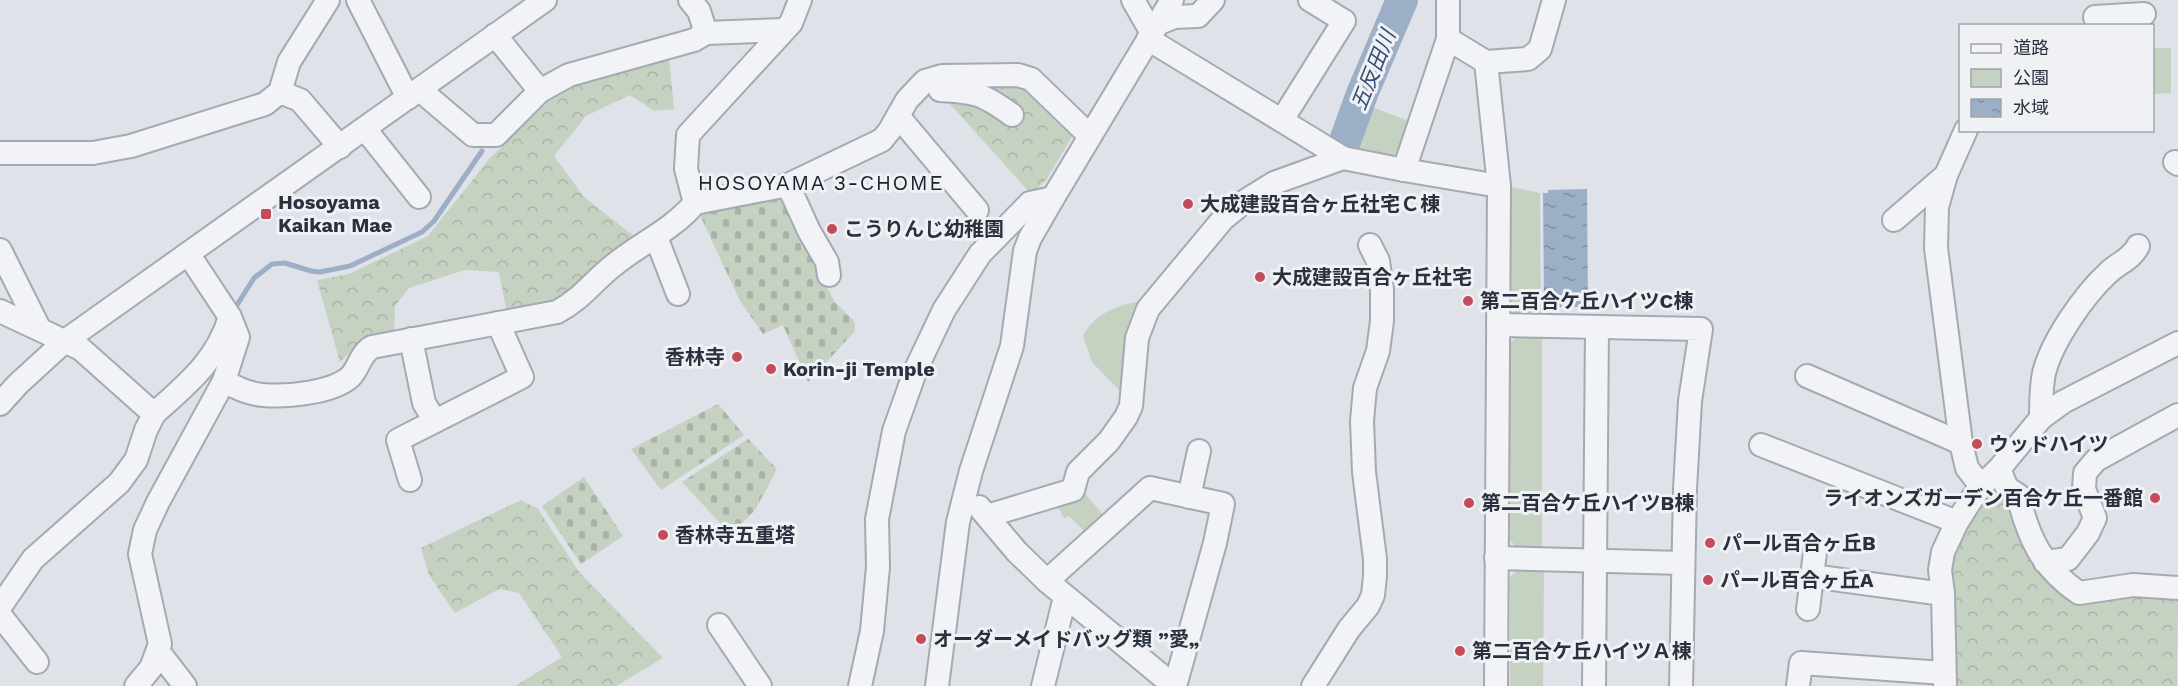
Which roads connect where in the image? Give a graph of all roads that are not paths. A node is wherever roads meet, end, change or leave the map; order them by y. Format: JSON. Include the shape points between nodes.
{"nodes":[{"id":1,"x":328,"y":0,"type":"edge"},
{"id":2,"x":358,"y":0,"type":"edge"},
{"id":3,"x":545,"y":0,"type":"edge"},
{"id":4,"x":800,"y":0,"type":"edge"},
{"id":5,"x":1133,"y":0,"type":"edge"},
{"id":6,"x":1172,"y":0,"type":"edge"},
{"id":7,"x":1213,"y":0,"type":"edge"},
{"id":8,"x":1310,"y":0,"type":"edge"},
{"id":9,"x":1448,"y":0,"type":"edge"},
{"id":10,"x":1554,"y":0,"type":"edge"},
{"id":11,"x":700,"y":4,"type":"edge"},
{"id":12,"x":2095,"y":14,"type":"edge"},
{"id":13,"x":2144,"y":14,"type":"dead end"},
{"id":14,"x":783,"y":30,"type":"junction"},
{"id":15,"x":1152,"y":32,"type":"junction"},
{"id":16,"x":706,"y":33,"type":"junction"},
{"id":17,"x":495,"y":35,"type":"junction"},
{"id":18,"x":1448,"y":39,"type":"junction"},
{"id":19,"x":1486,"y":62,"type":"junction"},
{"id":20,"x":934,"y":79,"type":"junction"},
{"id":21,"x":540,"y":91,"type":"junction"},
{"id":22,"x":280,"y":92,"type":"junction"},
{"id":23,"x":414,"y":94,"type":"junction"},
{"id":24,"x":1012,"y":115,"type":"dead end"},
{"id":25,"x":898,"y":116,"type":"junction"},
{"id":26,"x":1282,"y":120,"type":"junction"},
{"id":27,"x":365,"y":129,"type":"junction"},
{"id":28,"x":1965,"y":132,"type":"edge"},
{"id":29,"x":1090,"y":136,"type":"junction"},
{"id":30,"x":340,"y":147,"type":"junction"},
{"id":31,"x":0,"y":153,"type":"edge"},
{"id":32,"x":1343,"y":158,"type":"junction"},
{"id":33,"x":1404,"y":170,"type":"junction"},
{"id":34,"x":1946,"y":175,"type":"junction"},
{"id":35,"x":788,"y":185,"type":"junction"},
{"id":36,"x":1499,"y":186,"type":"junction"},
{"id":37,"x":419,"y":197,"type":"dead end"},
{"id":38,"x":1053,"y":198,"type":"junction"},
{"id":39,"x":695,"y":203,"type":"junction"},
{"id":40,"x":977,"y":210,"type":"dead end"},
{"id":41,"x":1894,"y":220,"type":"dead end"},
{"id":42,"x":656,"y":237,"type":"junction"},
{"id":43,"x":1370,"y":245,"type":"dead end"},
{"id":44,"x":2138,"y":246,"type":"dead end"},
{"id":45,"x":0,"y":250,"type":"edge"},
{"id":46,"x":189,"y":255,"type":"junction"},
{"id":47,"x":830,"y":275,"type":"dead end"},
{"id":48,"x":678,"y":294,"type":"dead end"},
{"id":49,"x":0,"y":311,"type":"edge"},
{"id":50,"x":230,"y":316,"type":"junction"},
{"id":51,"x":498,"y":323,"type":"junction"},
{"id":52,"x":1498,"y":325,"type":"junction"},
{"id":53,"x":1597,"y":327,"type":"junction"},
{"id":54,"x":39,"y":328,"type":"junction"},
{"id":55,"x":411,"y":339,"type":"junction"},
{"id":56,"x":65,"y":341,"type":"junction"},
{"id":57,"x":2178,"y":343,"type":"edge"},
{"id":58,"x":1807,"y":376,"type":"dead end"},
{"id":59,"x":224,"y":381,"type":"junction"},
{"id":60,"x":0,"y":404,"type":"edge"},
{"id":61,"x":154,"y":414,"type":"junction"},
{"id":62,"x":2178,"y":415,"type":"edge"},
{"id":63,"x":2041,"y":418,"type":"junction"},
{"id":64,"x":435,"y":421,"type":"junction"},
{"id":65,"x":1961,"y":443,"type":"junction"},
{"id":66,"x":1761,"y":445,"type":"dead end"},
{"id":67,"x":1199,"y":451,"type":"dead end"},
{"id":68,"x":1999,"y":469,"type":"junction"},
{"id":69,"x":410,"y":480,"type":"dead end"},
{"id":70,"x":1981,"y":486,"type":"junction"},
{"id":71,"x":965,"y":492,"type":"junction"},
{"id":72,"x":1189,"y":497,"type":"junction"},
{"id":73,"x":987,"y":516,"type":"junction"},
{"id":74,"x":1957,"y":522,"type":"junction"},
{"id":75,"x":1815,"y":552,"type":"dead end"},
{"id":76,"x":1497,"y":558,"type":"junction"},
{"id":77,"x":1595,"y":560,"type":"junction"},
{"id":78,"x":1683,"y":562,"type":"junction"},
{"id":79,"x":2045,"y":562,"type":"junction"},
{"id":80,"x":1812,"y":576,"type":"junction"},
{"id":81,"x":1047,"y":581,"type":"junction"},
{"id":82,"x":2178,"y":588,"type":"edge"},
{"id":83,"x":1943,"y":594,"type":"junction"},
{"id":84,"x":1065,"y":597,"type":"junction"},
{"id":85,"x":0,"y":607,"type":"edge"},
{"id":86,"x":1808,"y":609,"type":"dead end"},
{"id":87,"x":0,"y":615,"type":"edge"},
{"id":88,"x":719,"y":625,"type":"dead end"},
{"id":89,"x":158,"y":651,"type":"junction"},
{"id":90,"x":37,"y":662,"type":"dead end"},
{"id":91,"x":1146,"y":676,"type":"edge"},
{"id":92,"x":1944,"y":679,"type":"edge"},
{"id":93,"x":136,"y":686,"type":"edge"},
{"id":94,"x":185,"y":686,"type":"edge"},
{"id":95,"x":760,"y":686,"type":"edge"},
{"id":96,"x":860,"y":686,"type":"edge"},
{"id":97,"x":937,"y":686,"type":"edge"},
{"id":98,"x":1043,"y":686,"type":"edge"},
{"id":99,"x":1175,"y":686,"type":"edge"},
{"id":100,"x":1313,"y":686,"type":"edge"},
{"id":101,"x":1496,"y":686,"type":"edge"},
{"id":102,"x":1594,"y":686,"type":"edge"},
{"id":103,"x":1681,"y":686,"type":"edge"},
{"id":104,"x":1798,"y":686,"type":"edge"}],
"edges":[{"from":1,"to":22,"type":"street","via":[[289,62]]},
{"from":2,"to":23,"type":"street"},
{"from":3,"to":17,"type":"street"},
{"from":4,"to":14,"type":"street","via":[[791,23]]},
{"from":5,"to":15,"type":"street"},
{"from":6,"to":15,"type":"street"},
{"from":7,"to":15,"type":"street","via":[[1198,16],[1174,17]]},
{"from":8,"to":26,"type":"street","via":[[1344,21]]},
{"from":9,"to":18,"type":"street"},
{"from":10,"to":19,"type":"street","via":[[1540,49],[1528,59]]},
{"from":11,"to":16,"type":"street"},
{"from":12,"to":13,"type":"street"},
{"from":14,"to":16,"type":"street"},
{"from":14,"to":39,"type":"street","via":[[688,135],[686,169]]},
{"from":15,"to":26,"type":"street"},
{"from":15,"to":29,"type":"street"},
{"from":16,"to":21,"type":"street","via":[[569,75]]},
{"from":17,"to":21,"type":"street"},
{"from":17,"to":23,"type":"street"},
{"from":18,"to":19,"type":"street"},
{"from":18,"to":33,"type":"street"},
{"from":19,"to":36,"type":"street"},
{"from":20,"to":24,"type":"street","via":[[939,90],[988,98]]},
{"from":20,"to":25,"type":"street","via":[[925,81]]},
{"from":20,"to":29,"type":"street","via":[[1018,75],[1031,79]]},
{"from":21,"to":23,"type":"street","via":[[496,135],[473,135]]},
{"from":22,"to":30,"type":"street","via":[[300,100]]},
{"from":22,"to":31,"type":"street","via":[[254,108],[131,146],[93,153]]},
{"from":23,"to":27,"type":"street"},
{"from":25,"to":35,"type":"street","via":[[882,140]]},
{"from":25,"to":40,"type":"street"},
{"from":26,"to":32,"type":"street"},
{"from":27,"to":30,"type":"street"},
{"from":27,"to":37,"type":"street"},
{"from":28,"to":34,"type":"street"},
{"from":29,"to":38,"type":"street"},
{"from":30,"to":46,"type":"street"},
{"from":32,"to":33,"type":"street"},
{"from":32,"to":73,"type":"street","via":[[1274,183],[1245,201],[1223,219],[1148,309],[1137,338],[1131,406],[1109,441],[1078,472],[1073,490]]},
{"from":33,"to":36,"type":"street"},
{"from":34,"to":41,"type":"street"},
{"from":34,"to":65,"type":"street","via":[[1937,207],[1936,248]]},
{"from":35,"to":39,"type":"street"},
{"from":35,"to":47,"type":"street"},
{"from":36,"to":52,"type":"street"},
{"from":38,"to":71,"type":"street","via":[[1025,251],[1012,346]]},
{"from":38,"to":96,"type":"street","via":[[1030,203],[980,254],[944,310],[916,369],[894,431],[877,519],[878,567],[872,631]]},
{"from":39,"to":42,"type":"street"},
{"from":42,"to":48,"type":"street"},
{"from":42,"to":51,"type":"street","via":[[614,265],[574,303],[557,312]]},
{"from":43,"to":100,"type":"street","via":[[1378,261],[1382,289],[1378,351],[1365,388],[1362,421],[1375,576],[1368,606]]},
{"from":44,"to":63,"type":"street","via":[[2135,253],[2096,285],[2075,311],[2045,370]]},
{"from":45,"to":54,"type":"street"},
{"from":46,"to":50,"type":"street"},
{"from":46,"to":56,"type":"street"},
{"from":49,"to":54,"type":"street"},
{"from":50,"to":59,"type":"street","via":[[238,338]]},
{"from":50,"to":61,"type":"street","via":[[223,338],[203,369]]},
{"from":51,"to":55,"type":"street"},
{"from":51,"to":64,"type":"street","via":[[522,376]]},
{"from":52,"to":53,"type":"street"},
{"from":52,"to":76,"type":"street"},
{"from":53,"to":77,"type":"street"},
{"from":53,"to":78,"type":"street","via":[[1701,328],[1690,401]]},
{"from":54,"to":56,"type":"street"},
{"from":55,"to":59,"type":"street","via":[[366,350],[350,376],[334,386],[297,394],[262,395]]},
{"from":55,"to":64,"type":"street","via":[[424,403]]},
{"from":56,"to":60,"type":"street"},
{"from":56,"to":61,"type":"street","via":[[81,349]]},
{"from":57,"to":63,"type":"street","via":[[2063,402]]},
{"from":58,"to":65,"type":"street"},
{"from":59,"to":89,"type":"street","via":[[145,530],[141,554],[160,644]]},
{"from":61,"to":85,"type":"street","via":[[136,460],[119,483],[33,559]]},
{"from":62,"to":79,"type":"street","via":[[2096,460],[2085,473],[2084,489],[2095,518],[2088,533],[2068,559]]},
{"from":63,"to":68,"type":"street"},
{"from":64,"to":69,"type":"street","via":[[398,440]]},
{"from":65,"to":70,"type":"street","via":[[1967,468]]},
{"from":66,"to":74,"type":"street"},
{"from":67,"to":72,"type":"street"},
{"from":68,"to":70,"type":"street"},
{"from":68,"to":79,"type":"street","via":[[2007,488],[2018,495],[2025,525]]},
{"from":70,"to":74,"type":"street"},
{"from":71,"to":73,"type":"street"},
{"from":71,"to":97,"type":"street","via":[[935,617]]},
{"from":72,"to":81,"type":"street","via":[[1150,488]]},
{"from":72,"to":99,"type":"street","via":[[1223,504]]},
{"from":73,"to":81,"type":"street"},
{"from":74,"to":83,"type":"street","via":[[1943,552]]},
{"from":75,"to":80,"type":"street"},
{"from":76,"to":77,"type":"street"},
{"from":76,"to":101,"type":"street"},
{"from":77,"to":78,"type":"street"},
{"from":77,"to":102,"type":"street"},
{"from":78,"to":103,"type":"street"},
{"from":79,"to":82,"type":"street","via":[[2061,581],[2079,593],[2133,585]]},
{"from":80,"to":83,"type":"street"},
{"from":80,"to":86,"type":"street"},
{"from":81,"to":84,"type":"street"},
{"from":83,"to":92,"type":"street"},
{"from":84,"to":91,"type":"street"},
{"from":84,"to":98,"type":"street"},
{"from":87,"to":90,"type":"street"},
{"from":88,"to":95,"type":"street"},
{"from":89,"to":93,"type":"street","via":[[151,668]]},
{"from":89,"to":94,"type":"street"},
{"from":91,"to":99,"type":"street"},
{"from":92,"to":104,"type":"street","via":[[1801,663]]}]}
